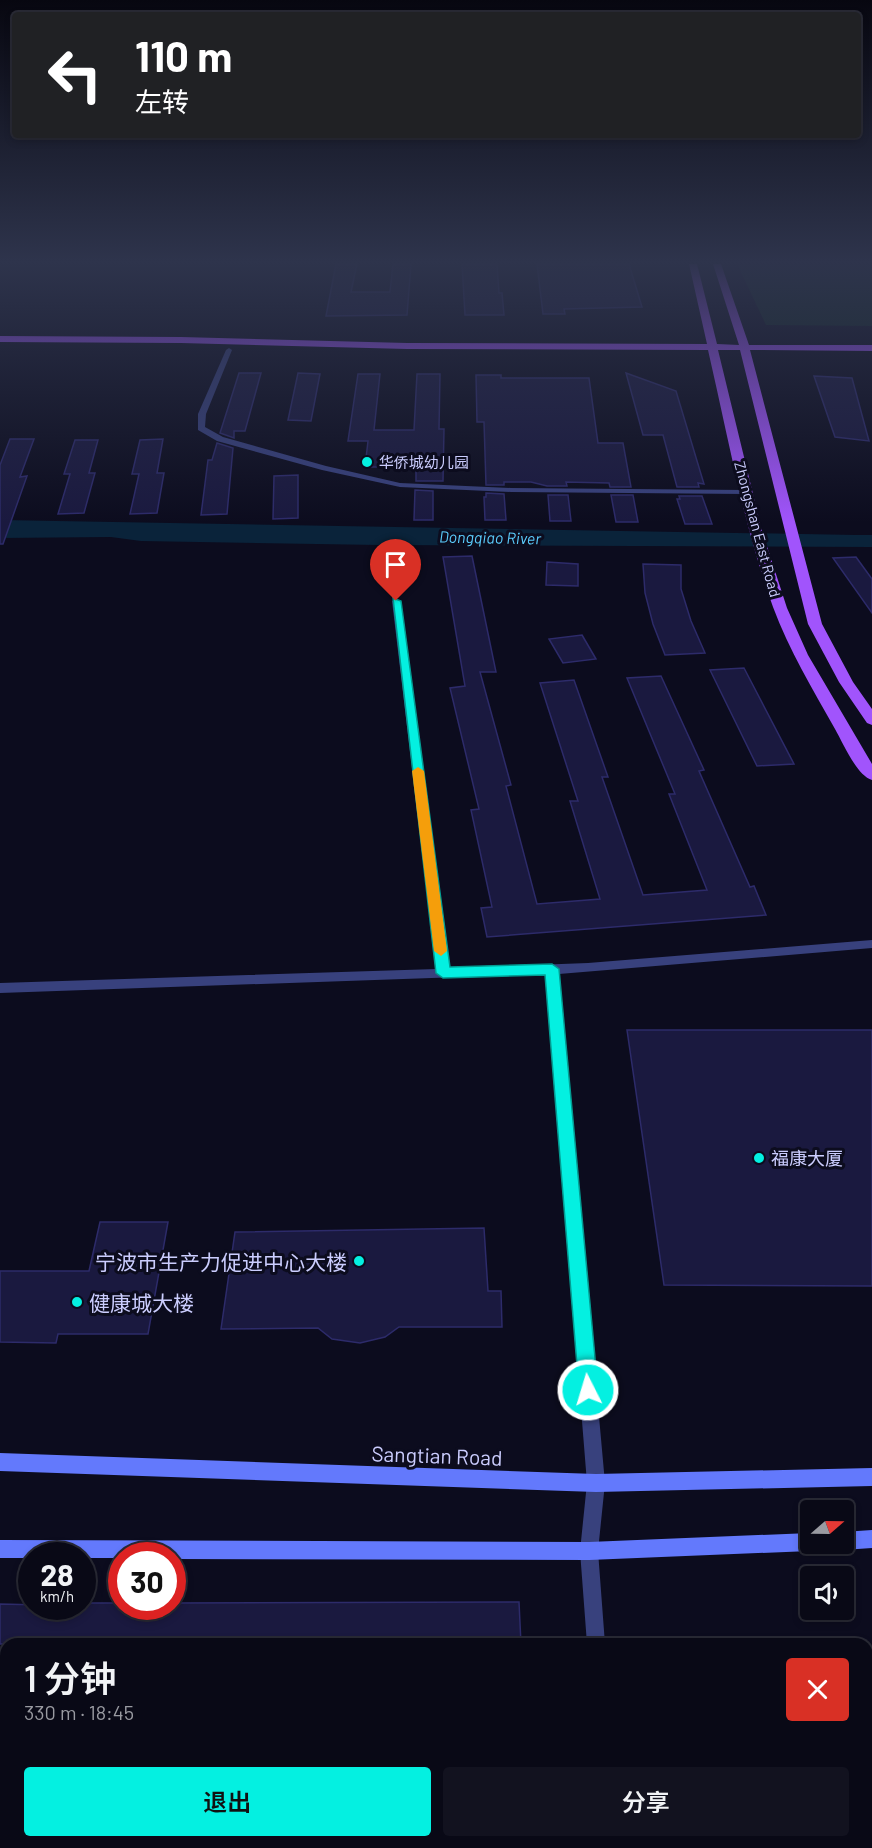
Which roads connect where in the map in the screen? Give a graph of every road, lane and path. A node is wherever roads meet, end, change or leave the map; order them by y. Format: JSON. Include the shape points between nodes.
{"nodes":[{"id":1,"x":229,"y":350,"type":"edge"},
{"id":2,"x":713,"y":350,"type":"edge"},
{"id":3,"x":721,"y":350,"type":"edge"},
{"id":4,"x":777,"y":350,"type":"edge"},
{"id":5,"x":745,"y":351,"type":"junction"},
{"id":6,"x":872,"y":354,"type":"edge"},
{"id":7,"x":746,"y":492,"type":"junction"},
{"id":8,"x":396,"y":601,"type":"dead end"},
{"id":9,"x":872,"y":720,"type":"edge"},
{"id":10,"x":872,"y":775,"type":"edge"},
{"id":11,"x":872,"y":944,"type":"edge"},
{"id":12,"x":552,"y":969,"type":"junction"},
{"id":13,"x":443,"y":973,"type":"junction"},
{"id":14,"x":0,"y":988,"type":"edge"},
{"id":15,"x":0,"y":1462,"type":"edge"},
{"id":16,"x":872,"y":1477,"type":"edge"},
{"id":17,"x":596,"y":1483,"type":"junction"},
{"id":18,"x":872,"y":1539,"type":"edge"},
{"id":19,"x":854,"y":1540,"type":"edge"},
{"id":20,"x":800,"y":1542,"type":"edge"},
{"id":21,"x":0,"y":1548,"type":"edge"},
{"id":22,"x":589,"y":1551,"type":"junction"},
{"id":23,"x":596,"y":1638,"type":"edge"}],
"edges":[{"from":1,"to":7,"type":"street","via":[[202,414],[201,428],[220,440],[400,484],[511,490]]},
{"from":2,"to":7,"type":"main road","name":"Zhongshan East Road"},
{"from":3,"to":5,"type":"main road"},
{"from":4,"to":5,"type":"main road"},
{"from":5,"to":6,"type":"main road"},
{"from":5,"to":9,"type":"main road","name":"Zhongshan East Road","via":[[815,624]]},
{"from":7,"to":10,"type":"main road","name":"Zhongshan East Road","via":[[780,608],[801,655]]},
{"from":8,"to":13,"type":"street"},
{"from":11,"to":12,"type":"street"},
{"from":12,"to":13,"type":"street"},
{"from":12,"to":17,"type":"street"},
{"from":13,"to":14,"type":"street"},
{"from":15,"to":17,"type":"main road","name":"Sangtian Road"},
{"from":16,"to":17,"type":"main road","name":"Sangtian Road"},
{"from":17,"to":22,"type":"street"},
{"from":18,"to":19,"type":"main road"},
{"from":20,"to":22,"type":"main road"},
{"from":21,"to":22,"type":"main road"},
{"from":22,"to":23,"type":"street"}]}
